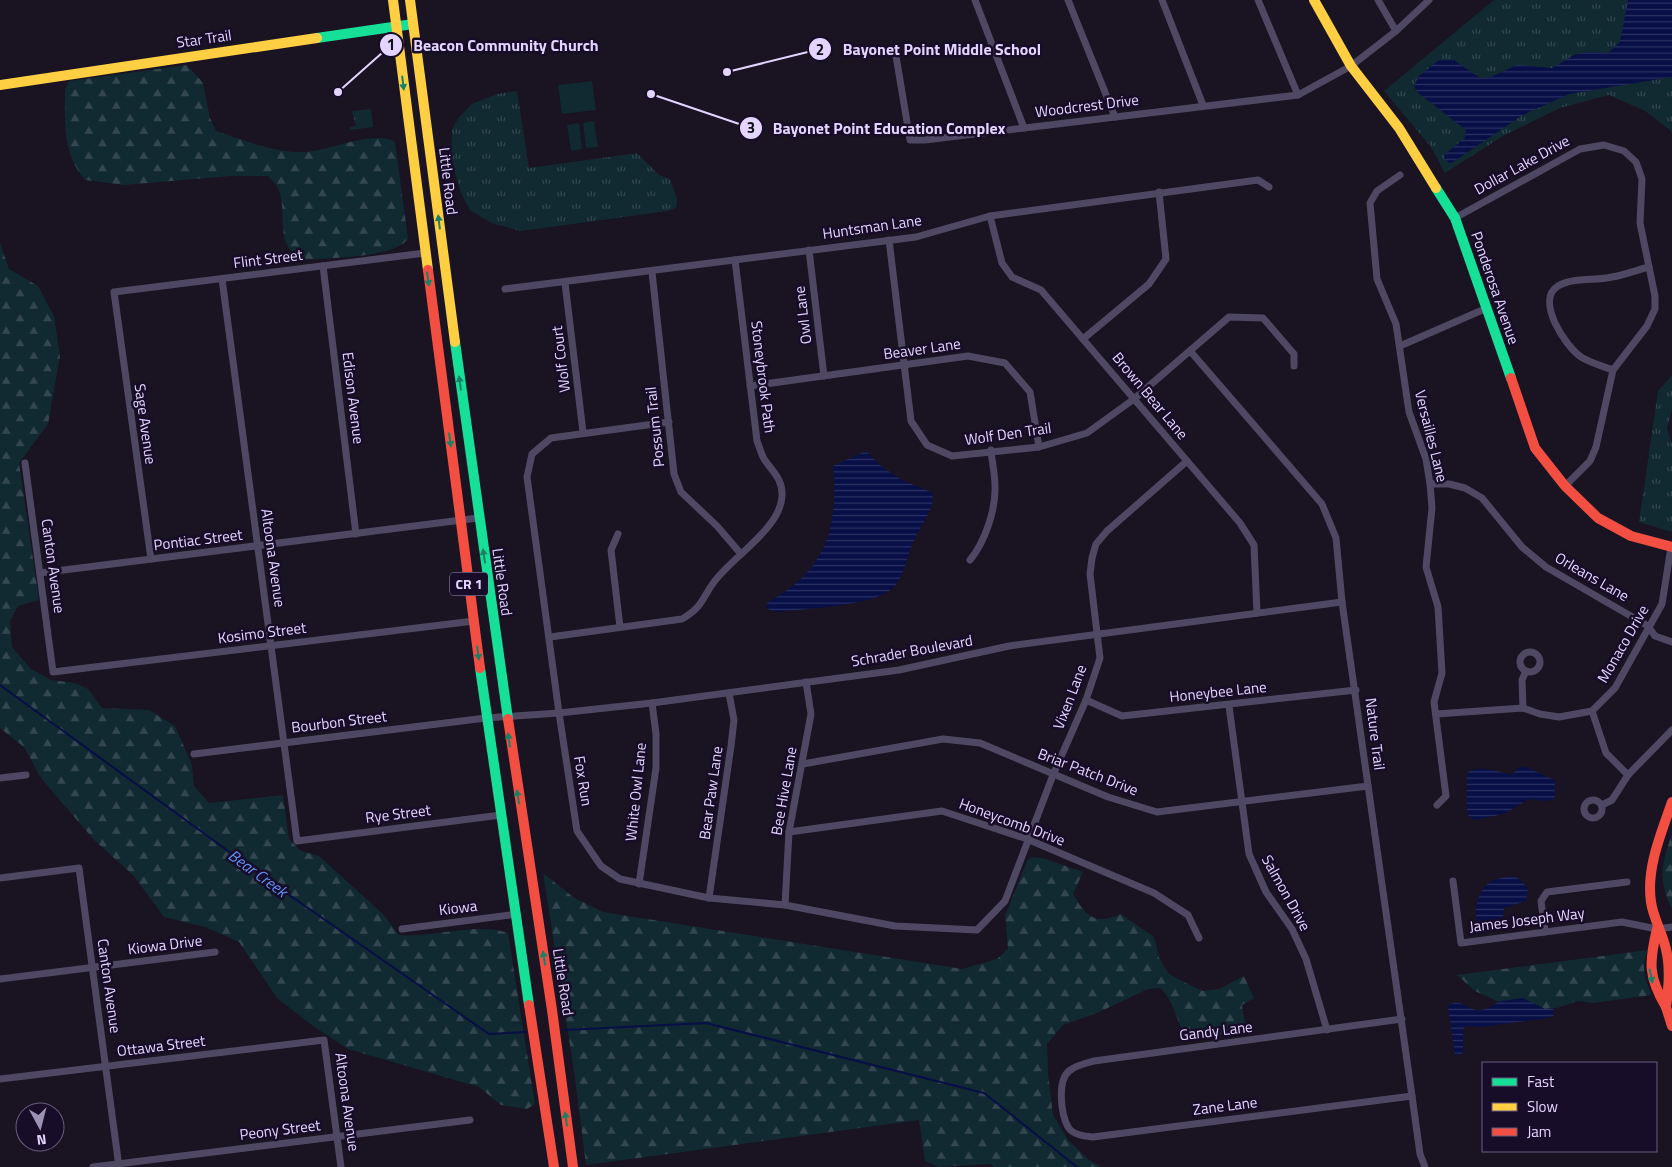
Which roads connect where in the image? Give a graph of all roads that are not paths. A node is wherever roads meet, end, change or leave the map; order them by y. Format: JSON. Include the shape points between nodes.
{"nodes":[{"id":1,"x":393,"y":0,"type":"edge"},
{"id":2,"x":410,"y":0,"type":"edge"},
{"id":3,"x":975,"y":0,"type":"edge"},
{"id":4,"x":1068,"y":0,"type":"edge"},
{"id":5,"x":1162,"y":0,"type":"edge"},
{"id":6,"x":1258,"y":0,"type":"edge"},
{"id":7,"x":1314,"y":0,"type":"edge"},
{"id":8,"x":1378,"y":0,"type":"edge"},
{"id":9,"x":1429,"y":0,"type":"edge"},
{"id":10,"x":413,"y":24,"type":"junction"},
{"id":11,"x":396,"y":26,"type":"junction"},
{"id":12,"x":1396,"y":31,"type":"junction"},
{"id":13,"x":895,"y":50,"type":"dead end"},
{"id":14,"x":1351,"y":66,"type":"junction"},
{"id":15,"x":0,"y":85,"type":"edge"},
{"id":16,"x":1298,"y":95,"type":"junction"},
{"id":17,"x":1203,"y":105,"type":"junction"},
{"id":18,"x":1115,"y":117,"type":"junction"},
{"id":19,"x":1024,"y":128,"type":"junction"},
{"id":20,"x":1400,"y":175,"type":"dead end"},
{"id":21,"x":1269,"y":187,"type":"dead end"},
{"id":22,"x":1159,"y":192,"type":"junction"},
{"id":23,"x":990,"y":216,"type":"junction"},
{"id":24,"x":1455,"y":218,"type":"junction"},
{"id":25,"x":889,"y":240,"type":"junction"},
{"id":26,"x":809,"y":250,"type":"junction"},
{"id":27,"x":425,"y":253,"type":"junction"},
{"id":28,"x":735,"y":260,"type":"junction"},
{"id":29,"x":323,"y":266,"type":"junction"},
{"id":30,"x":1649,"y":267,"type":"junction"},
{"id":31,"x":652,"y":272,"type":"junction"},
{"id":32,"x":222,"y":279,"type":"junction"},
{"id":33,"x":565,"y":283,"type":"junction"},
{"id":34,"x":505,"y":290,"type":"dead end"},
{"id":35,"x":114,"y":292,"type":"joint"},
{"id":36,"x":1487,"y":308,"type":"junction"},
{"id":37,"x":1084,"y":339,"type":"junction"},
{"id":38,"x":1400,"y":346,"type":"junction"},
{"id":39,"x":1191,"y":352,"type":"junction"},
{"id":40,"x":904,"y":366,"type":"junction"},
{"id":41,"x":1294,"y":366,"type":"dead end"},
{"id":42,"x":1614,"y":370,"type":"junction"},
{"id":43,"x":824,"y":376,"type":"junction"},
{"id":44,"x":750,"y":386,"type":"junction"},
{"id":45,"x":1134,"y":400,"type":"junction"},
{"id":46,"x":669,"y":422,"type":"junction"},
{"id":47,"x":583,"y":432,"type":"junction"},
{"id":48,"x":1038,"y":447,"type":"junction"},
{"id":49,"x":990,"y":450,"type":"junction"},
{"id":50,"x":1187,"y":461,"type":"junction"},
{"id":51,"x":25,"y":463,"type":"dead end"},
{"id":52,"x":1430,"y":484,"type":"junction"},
{"id":53,"x":1565,"y":486,"type":"junction"},
{"id":54,"x":478,"y":518,"type":"junction"},
{"id":55,"x":460,"y":520,"type":"junction"},
{"id":56,"x":356,"y":534,"type":"junction"},
{"id":57,"x":618,"y":534,"type":"dead end"},
{"id":58,"x":258,"y":546,"type":"junction"},
{"id":59,"x":1672,"y":547,"type":"edge"},
{"id":60,"x":740,"y":554,"type":"junction"},
{"id":61,"x":151,"y":560,"type":"junction"},
{"id":62,"x":970,"y":560,"type":"dead end"},
{"id":63,"x":40,"y":573,"type":"junction"},
{"id":64,"x":1342,"y":602,"type":"junction"},
{"id":65,"x":1257,"y":612,"type":"junction"},
{"id":66,"x":474,"y":621,"type":"junction"},
{"id":67,"x":1648,"y":626,"type":"junction"},
{"id":68,"x":620,"y":627,"type":"junction"},
{"id":69,"x":1097,"y":636,"type":"junction"},
{"id":70,"x":550,"y":637,"type":"junction"},
{"id":71,"x":1672,"y":642,"type":"edge"},
{"id":72,"x":271,"y":645,"type":"junction"},
{"id":73,"x":1526,"y":671,"type":"dead end"},
{"id":74,"x":53,"y":672,"type":"joint"},
{"id":75,"x":806,"y":682,"type":"junction"},
{"id":76,"x":1356,"y":690,"type":"junction"},
{"id":77,"x":729,"y":693,"type":"junction"},
{"id":78,"x":1086,"y":700,"type":"junction"},
{"id":79,"x":652,"y":703,"type":"junction"},
{"id":80,"x":1229,"y":706,"type":"junction"},
{"id":81,"x":1523,"y":708,"type":"junction"},
{"id":82,"x":1592,"y":711,"type":"junction"},
{"id":83,"x":559,"y":713,"type":"junction"},
{"id":84,"x":1436,"y":714,"type":"junction"},
{"id":85,"x":486,"y":718,"type":"junction"},
{"id":86,"x":506,"y":718,"type":"junction"},
{"id":87,"x":1672,"y":730,"type":"edge"},
{"id":88,"x":284,"y":743,"type":"junction"},
{"id":89,"x":194,"y":754,"type":"dead end"},
{"id":90,"x":803,"y":764,"type":"junction"},
{"id":91,"x":26,"y":775,"type":"dead end"},
{"id":92,"x":1052,"y":775,"type":"junction"},
{"id":93,"x":1628,"y":775,"type":"junction"},
{"id":94,"x":0,"y":778,"type":"edge"},
{"id":95,"x":1368,"y":786,"type":"junction"},
{"id":96,"x":1242,"y":800,"type":"junction"},
{"id":97,"x":1672,"y":802,"type":"edge"},
{"id":98,"x":1437,"y":805,"type":"dead end"},
{"id":99,"x":1602,"y":805,"type":"dead end"},
{"id":100,"x":502,"y":815,"type":"junction"},
{"id":101,"x":789,"y":832,"type":"junction"},
{"id":102,"x":1027,"y":839,"type":"junction"},
{"id":103,"x":298,"y":841,"type":"joint"},
{"id":104,"x":0,"y":878,"type":"edge"},
{"id":105,"x":1453,"y":881,"type":"dead end"},
{"id":106,"x":1627,"y":882,"type":"dead end"},
{"id":107,"x":639,"y":884,"type":"junction"},
{"id":108,"x":709,"y":898,"type":"junction"},
{"id":109,"x":785,"y":905,"type":"junction"},
{"id":110,"x":516,"y":914,"type":"junction"},
{"id":111,"x":1672,"y":927,"type":"edge"},
{"id":112,"x":402,"y":929,"type":"dead end"},
{"id":113,"x":1658,"y":929,"type":"junction"},
{"id":114,"x":977,"y":930,"type":"joint"},
{"id":115,"x":1545,"y":932,"type":"junction"},
{"id":116,"x":1199,"y":938,"type":"dead end"},
{"id":117,"x":215,"y":952,"type":"dead end"},
{"id":118,"x":93,"y":968,"type":"junction"},
{"id":119,"x":0,"y":980,"type":"edge"},
{"id":120,"x":1666,"y":1007,"type":"junction"},
{"id":121,"x":1402,"y":1019,"type":"junction"},
{"id":122,"x":1672,"y":1026,"type":"edge"},
{"id":123,"x":1327,"y":1030,"type":"junction"},
{"id":124,"x":324,"y":1040,"type":"joint"},
{"id":125,"x":106,"y":1066,"type":"junction"},
{"id":126,"x":0,"y":1079,"type":"edge"},
{"id":127,"x":1412,"y":1096,"type":"junction"},
{"id":128,"x":1062,"y":1103,"type":"joint"},
{"id":129,"x":470,"y":1120,"type":"dead end"},
{"id":130,"x":337,"y":1136,"type":"junction"},
{"id":131,"x":119,"y":1165,"type":"edge"},
{"id":132,"x":93,"y":1167,"type":"edge"},
{"id":133,"x":342,"y":1167,"type":"edge"},
{"id":134,"x":554,"y":1167,"type":"edge"},
{"id":135,"x":573,"y":1167,"type":"edge"},
{"id":136,"x":1425,"y":1167,"type":"edge"}],
"edges":[{"from":1,"to":11,"type":"main road","number":"CR 1"},
{"from":2,"to":10,"type":"main road","name":"Little Road","number":"CR 1"},
{"from":3,"to":19,"type":"street"},
{"from":4,"to":18,"type":"street"},
{"from":5,"to":17,"type":"street"},
{"from":6,"to":16,"type":"street"},
{"from":7,"to":14,"type":"main road","name":"Ponderosa Avenue"},
{"from":8,"to":12,"type":"street"},
{"from":9,"to":12,"type":"street","name":"Woodcrest Drive"},
{"from":10,"to":11,"type":"main road","name":"Star Trail"},
{"from":54,"to":10,"type":"main road","name":"Little Road","number":"CR 1","one_way":true},
{"from":11,"to":15,"type":"main road","name":"Star Trail"},
{"from":11,"to":27,"type":"main road","number":"CR 1","one_way":true},
{"from":12,"to":14,"type":"street","name":"Woodcrest Drive"},
{"from":13,"to":19,"type":"street","name":"Woodcrest Drive","via":[[910,140]]},
{"from":14,"to":16,"type":"street","name":"Woodcrest Drive"},
{"from":14,"to":24,"type":"main road","name":"Ponderosa Avenue","via":[[1398,128]]},
{"from":16,"to":17,"type":"street","name":"Woodcrest Drive"},
{"from":17,"to":18,"type":"street","name":"Woodcrest Drive"},
{"from":18,"to":19,"type":"street","name":"Woodcrest Drive"},
{"from":20,"to":38,"type":"street","name":"Versailles Lane","via":[[1377,191],[1370,203],[1377,279],[1396,324]]},
{"from":21,"to":22,"type":"street","name":"Huntsman Lane","via":[[1258,180]]},
{"from":22,"to":23,"type":"street","name":"Huntsman Lane"},
{"from":22,"to":37,"type":"street","via":[[1166,259],[1149,284]]},
{"from":23,"to":25,"type":"street","name":"Huntsman Lane","via":[[916,237]]},
{"from":23,"to":37,"type":"street","name":"Brown Bear Lane","via":[[1002,264],[1012,276],[1041,290]]},
{"from":24,"to":30,"type":"street","name":"Dollar Lake Drive","via":[[1580,148],[1604,145],[1624,151],[1636,162],[1642,179],[1640,223]]},
{"from":24,"to":36,"type":"main road","name":"Ponderosa Avenue"},
{"from":25,"to":26,"type":"street","name":"Huntsman Lane"},
{"from":25,"to":40,"type":"street","name":"Wolf Den Trail"},
{"from":26,"to":28,"type":"street","name":"Huntsman Lane"},
{"from":26,"to":43,"type":"street","name":"Owl Lane"},
{"from":27,"to":29,"type":"street","name":"Flint Street"},
{"from":27,"to":55,"type":"main road","number":"CR 1","one_way":true},
{"from":28,"to":31,"type":"street","name":"Huntsman Lane"},
{"from":28,"to":44,"type":"street","name":"Stoneybrook Path"},
{"from":29,"to":32,"type":"street","name":"Flint Street"},
{"from":29,"to":56,"type":"street","name":"Edison Avenue"},
{"from":30,"to":42,"type":"street","name":"Dollar Lake Drive","via":[[1655,309],[1647,326]]},
{"from":30,"to":42,"type":"street","via":[[1611,278],[1560,284],[1550,298],[1557,329],[1570,348],[1593,364]]},
{"from":31,"to":33,"type":"street","name":"Huntsman Lane"},
{"from":31,"to":46,"type":"street","name":"Possum Trail"},
{"from":32,"to":35,"type":"street","name":"Flint Street"},
{"from":32,"to":58,"type":"street","name":"Altoona Avenue"},
{"from":33,"to":34,"type":"street","name":"Huntsman Lane"},
{"from":33,"to":47,"type":"street","name":"Wolf Court"},
{"from":35,"to":61,"type":"street","name":"Sage Avenue"},
{"from":36,"to":38,"type":"street"},
{"from":36,"to":53,"type":"main road","name":"Ponderosa Avenue","via":[[1535,448]]},
{"from":37,"to":45,"type":"street","name":"Brown Bear Lane"},
{"from":38,"to":52,"type":"street","name":"Versailles Lane","via":[[1409,412],[1426,458]]},
{"from":39,"to":41,"type":"street","name":"Wolf Den Trail","via":[[1229,317],[1263,318],[1294,354]]},
{"from":39,"to":45,"type":"street","name":"Wolf Den Trail"},
{"from":39,"to":64,"type":"street","name":"Nature Trail","via":[[1322,504],[1336,538]]},
{"from":40,"to":43,"type":"street","name":"Beaver Lane"},
{"from":40,"to":48,"type":"street","name":"Beaver Lane","via":[[968,356],[1005,363],[1030,392]]},
{"from":40,"to":49,"type":"street","name":"Wolf Den Trail","via":[[911,421],[927,444],[952,456]]},
{"from":42,"to":53,"type":"street","name":"Dollar Lake Drive","via":[[1596,448],[1590,461]]},
{"from":43,"to":44,"type":"street","name":"Beaver Lane"},
{"from":44,"to":60,"type":"street","name":"Stoneybrook Path","via":[[757,441],[764,458],[778,476],[782,495],[779,510],[769,525]]},
{"from":45,"to":48,"type":"street","name":"Wolf Den Trail","via":[[1088,433]]},
{"from":45,"to":50,"type":"street","name":"Brown Bear Lane"},
{"from":46,"to":47,"type":"street","name":"Fox Run"},
{"from":46,"to":60,"type":"street","name":"Possum Trail","via":[[674,474],[681,492],[717,526]]},
{"from":47,"to":70,"type":"street","name":"Fox Run","via":[[551,438],[532,454],[527,477]]},
{"from":48,"to":49,"type":"street","name":"Wolf Den Trail"},
{"from":49,"to":62,"type":"street","via":[[996,487],[979,550]]},
{"from":50,"to":65,"type":"street","name":"Brown Bear Lane","via":[[1254,545]]},
{"from":50,"to":69,"type":"street","name":"Vixen Lane","via":[[1096,544],[1090,574]]},
{"from":51,"to":63,"type":"street","name":"Canton Avenue"},
{"from":52,"to":67,"type":"street","name":"Orleans Lane","via":[[1465,488],[1482,498],[1522,547],[1546,567]]},
{"from":52,"to":84,"type":"street","name":"Versailles Lane","via":[[1432,508],[1426,567],[1438,607],[1442,650],[1442,673],[1434,702]]},
{"from":53,"to":59,"type":"main road","name":"Ponderosa Avenue","via":[[1598,518],[1630,536]]},
{"from":54,"to":55,"type":"street","name":"Pontiac Street"},
{"from":86,"to":54,"type":"main road","name":"Little Road","number":"CR 1","one_way":true},
{"from":55,"to":56,"type":"street","name":"Pontiac Street"},
{"from":55,"to":66,"type":"main road","number":"CR 1"},
{"from":56,"to":58,"type":"street","name":"Pontiac Street"},
{"from":57,"to":68,"type":"street","via":[[611,550]]},
{"from":58,"to":61,"type":"street","name":"Pontiac Street"},
{"from":58,"to":72,"type":"street","name":"Altoona Avenue"},
{"from":59,"to":67,"type":"street","name":"Monaco Drive","via":[[1662,604]]},
{"from":60,"to":68,"type":"street","name":"Stoneybrook Path","via":[[714,582],[705,600],[693,613],[682,619]]},
{"from":61,"to":63,"type":"street","name":"Pontiac Street"},
{"from":63,"to":74,"type":"street","name":"Canton Avenue"},
{"from":64,"to":65,"type":"street","name":"Schrader Boulevard"},
{"from":64,"to":76,"type":"street","name":"Nature Trail"},
{"from":65,"to":69,"type":"street","name":"Schrader Boulevard"},
{"from":66,"to":72,"type":"street","name":"Kosimo Street"},
{"from":66,"to":85,"type":"main road","number":"CR 1","one_way":true},
{"from":67,"to":71,"type":"street","name":"Orleans Lane","via":[[1655,636]]},
{"from":67,"to":82,"type":"street","name":"Monaco Drive","via":[[1615,688]]},
{"from":68,"to":70,"type":"street","name":"Stoneybrook Path"},
{"from":69,"to":75,"type":"street","name":"Schrader Boulevard","via":[[1009,646],[899,670]]},
{"from":69,"to":78,"type":"street","name":"Vixen Lane","via":[[1100,658]]},
{"from":70,"to":83,"type":"street","name":"Fox Run"},
{"from":72,"to":74,"type":"street","name":"Kosimo Street"},
{"from":72,"to":88,"type":"street","name":"Altoona Avenue"},
{"from":73,"to":81,"type":"street","via":[[1522,680]]},
{"from":75,"to":77,"type":"street","name":"Schrader Boulevard"},
{"from":75,"to":90,"type":"street","name":"Bee Hive Lane","via":[[811,714]]},
{"from":76,"to":80,"type":"street","name":"Honeybee Lane"},
{"from":76,"to":95,"type":"street","name":"Nature Trail"},
{"from":77,"to":79,"type":"street","name":"Schrader Boulevard"},
{"from":77,"to":108,"type":"street","name":"Bear Paw Lane","via":[[734,720]]},
{"from":78,"to":80,"type":"street","name":"Honeybee Lane","via":[[1122,716]]},
{"from":78,"to":92,"type":"street","name":"Vixen Lane"},
{"from":79,"to":83,"type":"street","name":"Schrader Boulevard"},
{"from":79,"to":107,"type":"street","name":"White Owl Lane","via":[[656,768]]},
{"from":80,"to":96,"type":"street","name":"Salmon Drive"},
{"from":81,"to":82,"type":"street","via":[[1559,717]]},
{"from":81,"to":84,"type":"street"},
{"from":82,"to":93,"type":"street","via":[[1606,753]]},
{"from":83,"to":86,"type":"street","name":"Schrader Boulevard"},
{"from":83,"to":107,"type":"street","name":"Fox Run","via":[[577,831],[601,866],[620,880]]},
{"from":84,"to":98,"type":"street","name":"Versailles Lane","via":[[1446,796]]},
{"from":85,"to":86,"type":"street","name":"Schrader Boulevard"},
{"from":85,"to":88,"type":"street","name":"Bourbon Street"},
{"from":85,"to":100,"type":"main road","number":"CR 1"},
{"from":135,"to":86,"type":"main road","name":"Little Road","number":"CR 1","one_way":true},
{"from":87,"to":93,"type":"street"},
{"from":88,"to":89,"type":"street","name":"Bourbon Street"},
{"from":88,"to":103,"type":"street","name":"Altoona Avenue"},
{"from":90,"to":92,"type":"street","name":"Briar Patch Drive","via":[[943,739],[980,743]]},
{"from":90,"to":101,"type":"street","name":"Bee Hive Lane"},
{"from":91,"to":94,"type":"street"},
{"from":92,"to":96,"type":"street","name":"Briar Patch Drive","via":[[1156,812]]},
{"from":92,"to":102,"type":"street","name":"Vixen Lane"},
{"from":93,"to":99,"type":"street","via":[[1612,800]]},
{"from":95,"to":96,"type":"street","name":"Briar Patch Drive"},
{"from":95,"to":121,"type":"street","name":"Nature Trail"},
{"from":96,"to":123,"type":"street","name":"Salmon Drive","via":[[1249,854],[1266,892],[1292,929],[1306,959]]},
{"from":97,"to":113,"type":"main road","via":[[1651,865],[1651,901]]},
{"from":100,"to":103,"type":"street","name":"Rye Street"},
{"from":100,"to":110,"type":"main road","number":"CR 1"},
{"from":101,"to":102,"type":"street","name":"Honeycomb Drive","via":[[942,811]]},
{"from":101,"to":109,"type":"street","name":"Bee Hive Lane"},
{"from":102,"to":114,"type":"street","name":"Vixen Lane","via":[[1005,901]]},
{"from":102,"to":116,"type":"street","name":"Honeycomb Drive","via":[[1154,893],[1188,916]]},
{"from":104,"to":118,"type":"street","name":"Canton Avenue","via":[[79,868]]},
{"from":105,"to":115,"type":"street","name":"James Joseph Way","via":[[1461,942]]},
{"from":106,"to":115,"type":"street","via":[[1547,892],[1541,901]]},
{"from":107,"to":108,"type":"street","name":"Fox Run"},
{"from":108,"to":109,"type":"street","name":"Fox Run"},
{"from":109,"to":114,"type":"street","name":"Fox Run","via":[[895,926]]},
{"from":110,"to":112,"type":"street","name":"Kiowa"},
{"from":110,"to":134,"type":"main road","number":"CR 1"},
{"from":111,"to":113,"type":"street","name":"James Joseph Way"},
{"from":113,"to":115,"type":"street","name":"James Joseph Way","via":[[1622,922]]},
{"from":113,"to":120,"type":"main road","via":[[1666,949]]},
{"from":113,"to":120,"type":"main road","one_way":true,"via":[[1650,976]]},
{"from":117,"to":118,"type":"street","name":"Kiowa Drive"},
{"from":118,"to":119,"type":"street","name":"Kiowa Drive"},
{"from":118,"to":125,"type":"street","name":"Canton Avenue"},
{"from":120,"to":122,"type":"main road"},
{"from":121,"to":123,"type":"street","name":"Gandy Lane"},
{"from":121,"to":127,"type":"street","name":"Nature Trail"},
{"from":123,"to":128,"type":"street","name":"Gandy Lane","via":[[1094,1061],[1068,1072],[1061,1082]]},
{"from":124,"to":125,"type":"street","name":"Ottawa Street"},
{"from":124,"to":130,"type":"street","name":"Altoona Avenue"},
{"from":125,"to":126,"type":"street","name":"Ottawa Street"},
{"from":125,"to":131,"type":"street","name":"Canton Avenue"},
{"from":127,"to":128,"type":"street","name":"Zane Lane","via":[[1093,1136],[1079,1135],[1068,1128]]},
{"from":127,"to":136,"type":"street","name":"Nature Trail","via":[[1420,1154]]},
{"from":129,"to":130,"type":"street","name":"Peony Street"},
{"from":130,"to":131,"type":"street","name":"Peony Street"},
{"from":130,"to":133,"type":"street","name":"Altoona Avenue"},
{"from":131,"to":132,"type":"street","name":"Peony Street"}]}
